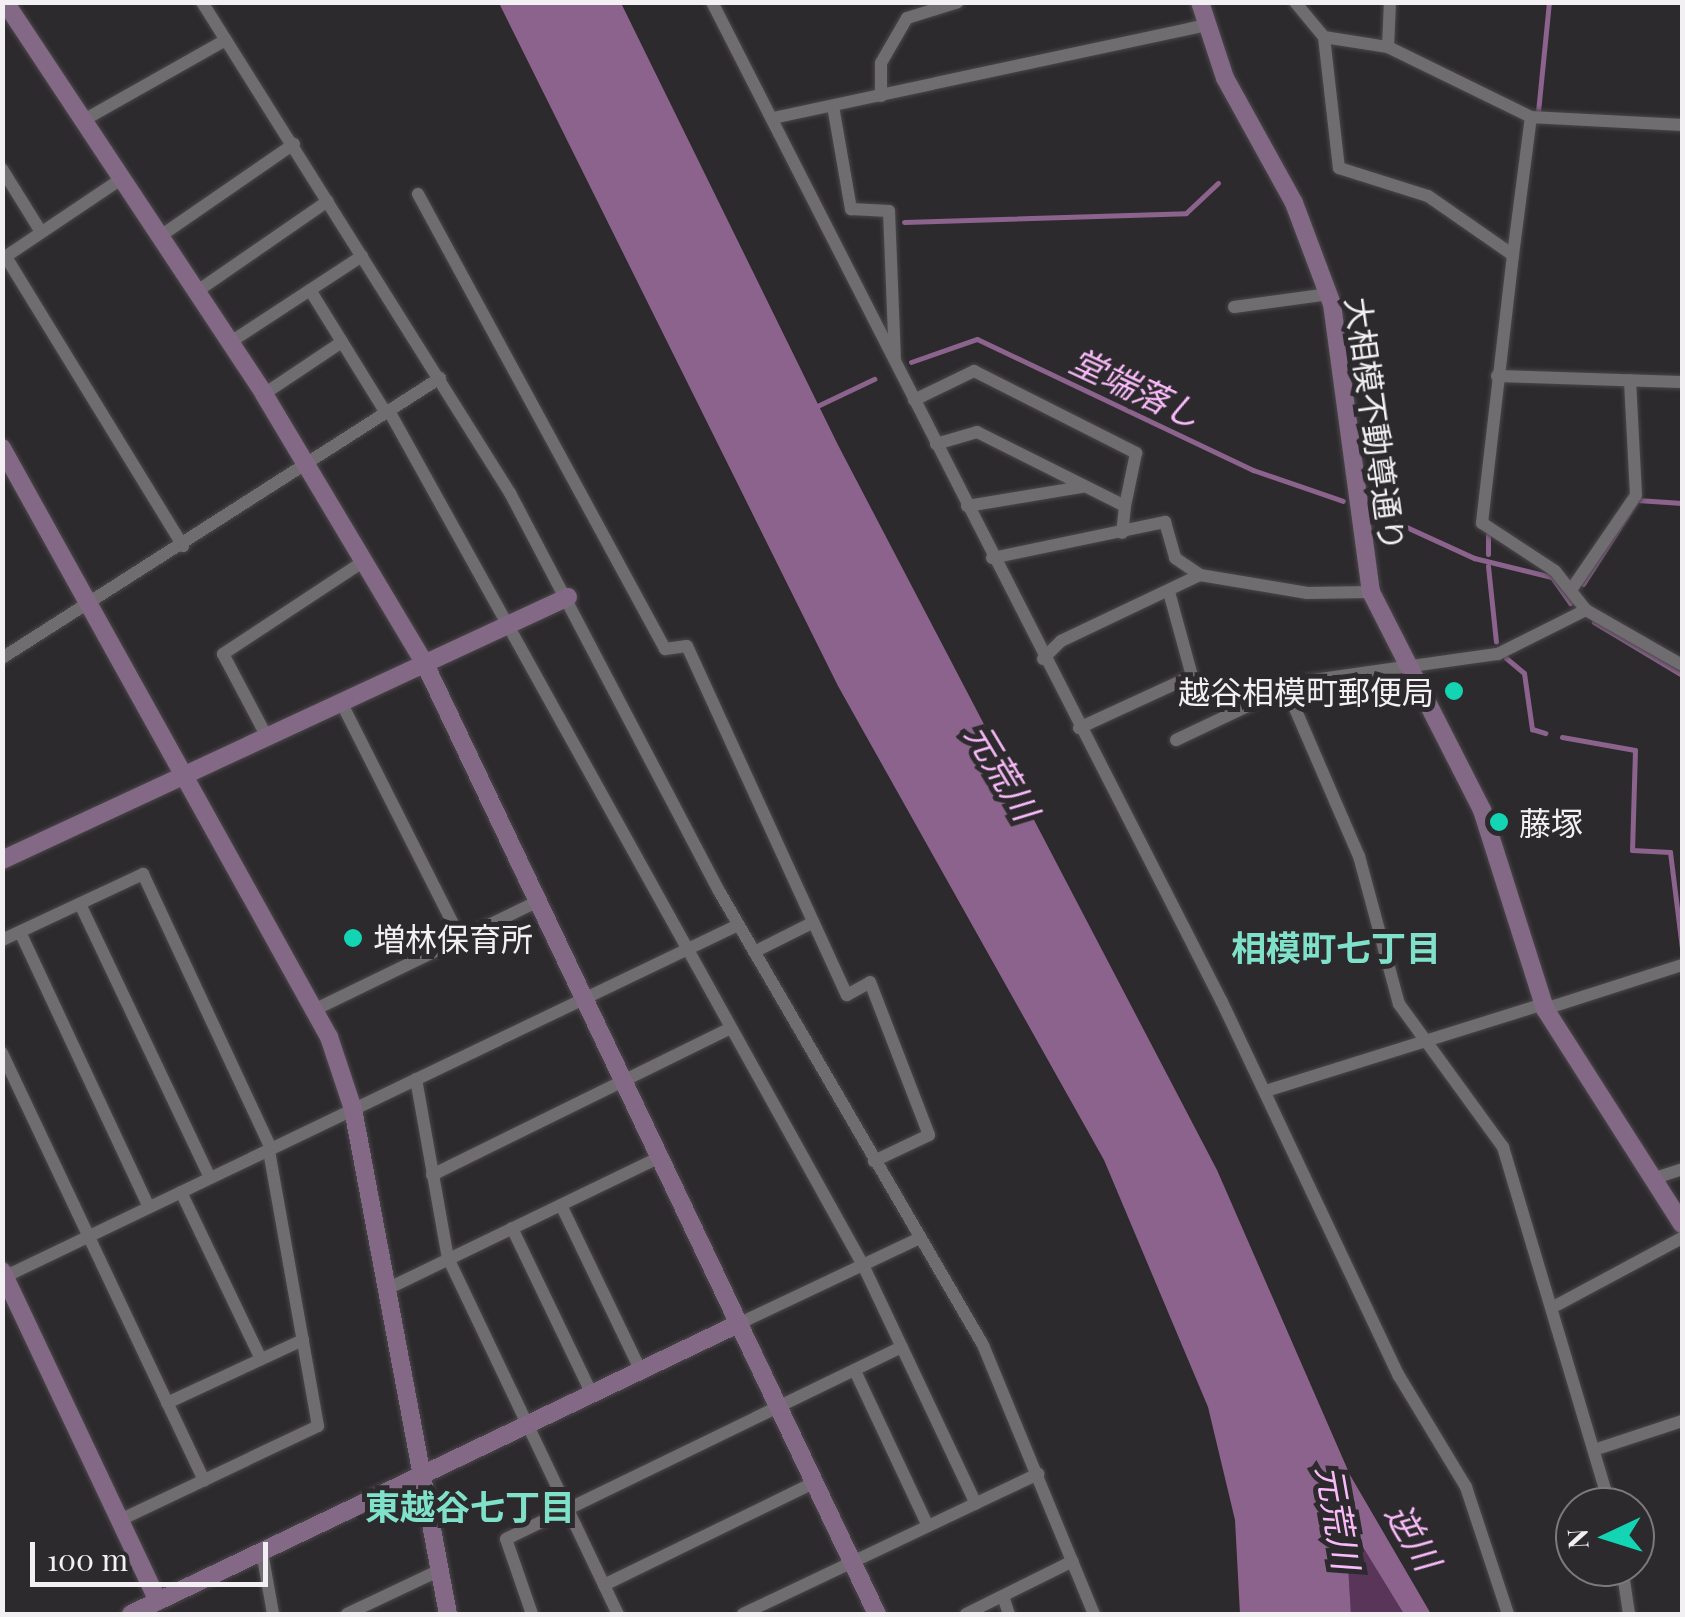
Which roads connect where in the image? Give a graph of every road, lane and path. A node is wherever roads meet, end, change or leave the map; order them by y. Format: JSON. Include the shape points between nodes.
{"nodes":[{"id":1,"x":202,"y":2,"type":"edge"},
{"id":2,"x":712,"y":2,"type":"edge"},
{"id":3,"x":958,"y":2,"type":"edge"},
{"id":4,"x":1200,"y":2,"type":"edge"},
{"id":5,"x":1295,"y":2,"type":"edge"},
{"id":6,"x":1390,"y":2,"type":"edge"},
{"id":7,"x":7,"y":5,"type":"edge"},
{"id":8,"x":1206,"y":26,"type":"junction"},
{"id":9,"x":1324,"y":38,"type":"junction"},
{"id":10,"x":226,"y":40,"type":"junction"},
{"id":11,"x":1388,"y":47,"type":"junction"},
{"id":12,"x":881,"y":96,"type":"junction"},
{"id":13,"x":834,"y":106,"type":"junction"},
{"id":14,"x":1531,"y":117,"type":"junction"},
{"id":15,"x":773,"y":118,"type":"junction"},
{"id":16,"x":82,"y":121,"type":"junction"},
{"id":17,"x":1682,"y":124,"type":"edge"},
{"id":18,"x":294,"y":144,"type":"junction"},
{"id":19,"x":2,"y":169,"type":"edge"},
{"id":20,"x":121,"y":179,"type":"junction"},
{"id":21,"x":418,"y":194,"type":"dead end"},
{"id":22,"x":328,"y":202,"type":"junction"},
{"id":23,"x":41,"y":232,"type":"junction"},
{"id":24,"x":159,"y":236,"type":"junction"},
{"id":25,"x":362,"y":256,"type":"junction"},
{"id":26,"x":1513,"y":256,"type":"junction"},
{"id":27,"x":4,"y":258,"type":"edge"},
{"id":28,"x":310,"y":290,"type":"junction"},
{"id":29,"x":196,"y":292,"type":"junction"},
{"id":30,"x":1329,"y":294,"type":"junction"},
{"id":31,"x":1234,"y":308,"type":"dead end"},
{"id":32,"x":229,"y":342,"type":"junction"},
{"id":33,"x":342,"y":342,"type":"junction"},
{"id":34,"x":895,"y":359,"type":"junction"},
{"id":35,"x":1497,"y":376,"type":"junction"},
{"id":36,"x":440,"y":378,"type":"junction"},
{"id":37,"x":1630,"y":380,"type":"junction"},
{"id":38,"x":1682,"y":382,"type":"edge"},
{"id":39,"x":264,"y":394,"type":"junction"},
{"id":40,"x":914,"y":400,"type":"junction"},
{"id":41,"x":387,"y":412,"type":"junction"},
{"id":42,"x":936,"y":444,"type":"junction"},
{"id":43,"x":2,"y":448,"type":"edge"},
{"id":44,"x":308,"y":464,"type":"junction"},
{"id":45,"x":1082,"y":487,"type":"junction"},
{"id":46,"x":966,"y":506,"type":"junction"},
{"id":47,"x":1125,"y":506,"type":"junction"},
{"id":48,"x":1122,"y":534,"type":"junction"},
{"id":49,"x":184,"y":546,"type":"junction"},
{"id":50,"x":992,"y":558,"type":"junction"},
{"id":51,"x":364,"y":561,"type":"junction"},
{"id":52,"x":1200,"y":575,"type":"junction"},
{"id":53,"x":1571,"y":590,"type":"junction"},
{"id":54,"x":1169,"y":592,"type":"junction"},
{"id":55,"x":1372,"y":592,"type":"junction"},
{"id":56,"x":568,"y":596,"type":"junction"},
{"id":57,"x":90,"y":606,"type":"junction"},
{"id":58,"x":1586,"y":610,"type":"junction"},
{"id":59,"x":514,"y":624,"type":"junction"},
{"id":60,"x":1060,"y":641,"type":"junction"},
{"id":61,"x":1034,"y":642,"type":"junction"},
{"id":62,"x":2,"y":658,"type":"edge"},
{"id":63,"x":1043,"y":659,"type":"junction"},
{"id":64,"x":1406,"y":663,"type":"junction"},
{"id":65,"x":425,"y":664,"type":"junction"},
{"id":66,"x":1682,"y":665,"type":"edge"},
{"id":67,"x":1288,"y":690,"type":"junction"},
{"id":68,"x":341,"y":702,"type":"junction"},
{"id":69,"x":1079,"y":728,"type":"junction"},
{"id":70,"x":267,"y":737,"type":"junction"},
{"id":71,"x":1176,"y":740,"type":"dead end"},
{"id":72,"x":184,"y":776,"type":"junction"},
{"id":73,"x":2,"y":860,"type":"edge"},
{"id":74,"x":538,"y":901,"type":"junction"},
{"id":75,"x":80,"y":904,"type":"junction"},
{"id":76,"x":812,"y":923,"type":"junction"},
{"id":77,"x":738,"y":925,"type":"junction"},
{"id":78,"x":20,"y":932,"type":"junction"},
{"id":79,"x":460,"y":938,"type":"junction"},
{"id":80,"x":2,"y":940,"type":"edge"},
{"id":81,"x":686,"y":950,"type":"junction"},
{"id":82,"x":754,"y":952,"type":"junction"},
{"id":83,"x":1682,"y":965,"type":"edge"},
{"id":84,"x":585,"y":998,"type":"junction"},
{"id":85,"x":1544,"y":1006,"type":"junction"},
{"id":86,"x":316,"y":1008,"type":"junction"},
{"id":87,"x":730,"y":1029,"type":"junction"},
{"id":88,"x":1433,"y":1040,"type":"junction"},
{"id":89,"x":2,"y":1052,"type":"edge"},
{"id":90,"x":624,"y":1078,"type":"junction"},
{"id":91,"x":416,"y":1079,"type":"junction"},
{"id":92,"x":1266,"y":1091,"type":"junction"},
{"id":93,"x":354,"y":1109,"type":"junction"},
{"id":94,"x":270,"y":1149,"type":"junction"},
{"id":95,"x":660,"y":1157,"type":"junction"},
{"id":96,"x":874,"y":1161,"type":"junction"},
{"id":97,"x":1682,"y":1168,"type":"edge"},
{"id":98,"x":432,"y":1174,"type":"junction"},
{"id":99,"x":210,"y":1178,"type":"junction"},
{"id":100,"x":1652,"y":1178,"type":"junction"},
{"id":101,"x":180,"y":1192,"type":"junction"},
{"id":102,"x":561,"y":1206,"type":"junction"},
{"id":103,"x":148,"y":1207,"type":"junction"},
{"id":104,"x":1682,"y":1224,"type":"edge"},
{"id":105,"x":512,"y":1228,"type":"junction"},
{"id":106,"x":88,"y":1236,"type":"junction"},
{"id":107,"x":920,"y":1238,"type":"junction"},
{"id":108,"x":1682,"y":1238,"type":"edge"},
{"id":109,"x":448,"y":1258,"type":"junction"},
{"id":110,"x":863,"y":1265,"type":"junction"},
{"id":111,"x":3,"y":1275,"type":"edge"},
{"id":112,"x":386,"y":1289,"type":"junction"},
{"id":113,"x":1557,"y":1306,"type":"junction"},
{"id":114,"x":740,"y":1323,"type":"junction"},
{"id":115,"x":303,"y":1340,"type":"junction"},
{"id":116,"x":902,"y":1347,"type":"junction"},
{"id":117,"x":261,"y":1360,"type":"junction"},
{"id":118,"x":642,"y":1371,"type":"junction"},
{"id":119,"x":855,"y":1372,"type":"junction"},
{"id":120,"x":592,"y":1394,"type":"junction"},
{"id":121,"x":167,"y":1403,"type":"junction"},
{"id":122,"x":780,"y":1407,"type":"junction"},
{"id":123,"x":1682,"y":1421,"type":"edge"},
{"id":124,"x":527,"y":1426,"type":"junction"},
{"id":125,"x":1600,"y":1448,"type":"junction"},
{"id":126,"x":1038,"y":1474,"type":"junction"},
{"id":127,"x":422,"y":1476,"type":"junction"},
{"id":128,"x":204,"y":1481,"type":"junction"},
{"id":129,"x":815,"y":1482,"type":"junction"},
{"id":130,"x":1607,"y":1487,"type":"edge"},
{"id":131,"x":976,"y":1504,"type":"junction"},
{"id":132,"x":567,"y":1509,"type":"junction"},
{"id":133,"x":120,"y":1520,"type":"junction"},
{"id":134,"x":928,"y":1526,"type":"junction"},
{"id":135,"x":262,"y":1552,"type":"junction"},
{"id":136,"x":853,"y":1562,"type":"junction"},
{"id":137,"x":1073,"y":1562,"type":"junction"},
{"id":138,"x":440,"y":1570,"type":"junction"},
{"id":139,"x":604,"y":1585,"type":"junction"},
{"id":140,"x":1625,"y":1587,"type":"edge"},
{"id":141,"x":1003,"y":1596,"type":"junction"},
{"id":142,"x":158,"y":1602,"type":"junction"},
{"id":143,"x":131,"y":1614,"type":"edge"},
{"id":144,"x":273,"y":1614,"type":"edge"},
{"id":145,"x":347,"y":1614,"type":"edge"},
{"id":146,"x":448,"y":1614,"type":"edge"},
{"id":147,"x":532,"y":1614,"type":"edge"},
{"id":148,"x":618,"y":1614,"type":"edge"},
{"id":149,"x":743,"y":1614,"type":"edge"},
{"id":150,"x":877,"y":1614,"type":"edge"},
{"id":151,"x":966,"y":1614,"type":"edge"},
{"id":152,"x":1009,"y":1614,"type":"edge"},
{"id":153,"x":1094,"y":1614,"type":"edge"},
{"id":154,"x":1508,"y":1614,"type":"edge"},
{"id":155,"x":1628,"y":1614,"type":"edge"}],
"edges":[{"from":1,"to":10,"type":"street"},
{"from":2,"to":15,"type":"street"},
{"from":3,"to":12,"type":"street","via":[[908,18],[881,63]]},
{"from":4,"to":8,"type":"street","name":"大相模不動尊通り"},
{"from":5,"to":9,"type":"street"},
{"from":6,"to":11,"type":"street"},
{"from":7,"to":16,"type":"street"},
{"from":8,"to":12,"type":"street"},
{"from":8,"to":30,"type":"street","name":"大相模不動尊通り"},
{"from":9,"to":11,"type":"street"},
{"from":9,"to":26,"type":"street","via":[[1339,168],[1428,196]]},
{"from":10,"to":16,"type":"street"},
{"from":10,"to":18,"type":"street"},
{"from":11,"to":14,"type":"street"},
{"from":12,"to":13,"type":"street"},
{"from":13,"to":15,"type":"street"},
{"from":13,"to":34,"type":"street","via":[[852,210],[889,211]]},
{"from":14,"to":17,"type":"street"},
{"from":14,"to":26,"type":"street"},
{"from":15,"to":34,"type":"street"},
{"from":16,"to":20,"type":"street"},
{"from":18,"to":22,"type":"street"},
{"from":18,"to":24,"type":"street"},
{"from":19,"to":23,"type":"street"},
{"from":20,"to":23,"type":"street"},
{"from":20,"to":24,"type":"street"},
{"from":21,"to":76,"type":"street","via":[[664,649],[687,646]]},
{"from":22,"to":25,"type":"street"},
{"from":22,"to":29,"type":"street"},
{"from":23,"to":27,"type":"street"},
{"from":24,"to":29,"type":"street"},
{"from":25,"to":28,"type":"street"},
{"from":25,"to":36,"type":"street"},
{"from":26,"to":35,"type":"street"},
{"from":27,"to":49,"type":"street"},
{"from":28,"to":32,"type":"street"},
{"from":28,"to":33,"type":"street"},
{"from":29,"to":32,"type":"street"},
{"from":30,"to":31,"type":"street"},
{"from":30,"to":55,"type":"street","name":"大相模不動尊通り","via":[[1354,510]]},
{"from":32,"to":39,"type":"street"},
{"from":33,"to":39,"type":"street"},
{"from":33,"to":41,"type":"street"},
{"from":34,"to":40,"type":"street"},
{"from":35,"to":37,"type":"street"},
{"from":35,"to":53,"type":"street","via":[[1482,524]]},
{"from":36,"to":41,"type":"street"},
{"from":36,"to":56,"type":"street"},
{"from":37,"to":38,"type":"street"},
{"from":37,"to":53,"type":"street","via":[[1636,495]]},
{"from":39,"to":44,"type":"street"},
{"from":40,"to":42,"type":"street"},
{"from":40,"to":47,"type":"street","via":[[974,371],[990,379],[1136,453]]},
{"from":41,"to":44,"type":"street"},
{"from":41,"to":59,"type":"street"},
{"from":42,"to":45,"type":"street","via":[[976,432]]},
{"from":42,"to":46,"type":"street"},
{"from":43,"to":57,"type":"street"},
{"from":44,"to":49,"type":"street"},
{"from":44,"to":51,"type":"street"},
{"from":45,"to":46,"type":"street"},
{"from":45,"to":47,"type":"street"},
{"from":46,"to":50,"type":"street"},
{"from":47,"to":48,"type":"street"},
{"from":48,"to":50,"type":"street"},
{"from":48,"to":52,"type":"street","via":[[1165,522],[1174,558]]},
{"from":49,"to":57,"type":"street"},
{"from":50,"to":61,"type":"street"},
{"from":51,"to":65,"type":"street"},
{"from":51,"to":70,"type":"street","via":[[223,654]]},
{"from":52,"to":54,"type":"street"},
{"from":52,"to":55,"type":"street","via":[[1308,593]]},
{"from":53,"to":58,"type":"street"},
{"from":54,"to":60,"type":"street"},
{"from":54,"to":69,"type":"street","via":[[1192,676]]},
{"from":55,"to":64,"type":"street","name":"大相模不動尊通り"},
{"from":56,"to":59,"type":"street"},
{"from":56,"to":77,"type":"street"},
{"from":57,"to":62,"type":"street"},
{"from":57,"to":72,"type":"street"},
{"from":58,"to":64,"type":"street","via":[[1498,654]]},
{"from":58,"to":66,"type":"street"},
{"from":59,"to":65,"type":"street"},
{"from":59,"to":81,"type":"street"},
{"from":60,"to":61,"type":"street"},
{"from":60,"to":63,"type":"street"},
{"from":61,"to":63,"type":"street"},
{"from":63,"to":69,"type":"street"},
{"from":64,"to":67,"type":"street"},
{"from":64,"to":85,"type":"street","name":"大相模不動尊通り","via":[[1482,810]]},
{"from":65,"to":68,"type":"street"},
{"from":65,"to":74,"type":"street"},
{"from":67,"to":71,"type":"street"},
{"from":67,"to":88,"type":"street","via":[[1359,856],[1399,1004],[1409,1026]]},
{"from":68,"to":70,"type":"street"},
{"from":68,"to":79,"type":"street"},
{"from":69,"to":92,"type":"street"},
{"from":70,"to":72,"type":"street"},
{"from":72,"to":73,"type":"street"},
{"from":72,"to":86,"type":"street"},
{"from":74,"to":79,"type":"street"},
{"from":74,"to":84,"type":"street"},
{"from":75,"to":78,"type":"street"},
{"from":75,"to":94,"type":"street","via":[[143,874]]},
{"from":75,"to":99,"type":"street"},
{"from":76,"to":82,"type":"street"},
{"from":76,"to":96,"type":"street","via":[[848,995],[870,982],[929,1135]]},
{"from":77,"to":81,"type":"street"},
{"from":77,"to":82,"type":"street"},
{"from":78,"to":80,"type":"street"},
{"from":78,"to":103,"type":"street"},
{"from":79,"to":86,"type":"street"},
{"from":81,"to":84,"type":"street"},
{"from":81,"to":87,"type":"street"},
{"from":82,"to":96,"type":"street"},
{"from":83,"to":85,"type":"street"},
{"from":84,"to":90,"type":"street"},
{"from":84,"to":91,"type":"street"},
{"from":85,"to":88,"type":"street"},
{"from":85,"to":100,"type":"street","name":"大相模不動尊通り"},
{"from":86,"to":93,"type":"street"},
{"from":87,"to":90,"type":"street"},
{"from":87,"to":110,"type":"street"},
{"from":88,"to":92,"type":"street"},
{"from":88,"to":113,"type":"street","via":[[1503,1147]]},
{"from":89,"to":106,"type":"street"},
{"from":90,"to":95,"type":"street"},
{"from":90,"to":98,"type":"street"},
{"from":91,"to":93,"type":"street"},
{"from":91,"to":98,"type":"street"},
{"from":92,"to":154,"type":"street","via":[[1399,1376],[1466,1487]]},
{"from":93,"to":94,"type":"street"},
{"from":93,"to":112,"type":"street"},
{"from":94,"to":99,"type":"street"},
{"from":94,"to":115,"type":"street"},
{"from":95,"to":102,"type":"street"},
{"from":95,"to":114,"type":"street"},
{"from":96,"to":107,"type":"street"},
{"from":97,"to":100,"type":"street"},
{"from":98,"to":109,"type":"street"},
{"from":99,"to":101,"type":"street"},
{"from":100,"to":104,"type":"street","name":"大相模不動尊通り"},
{"from":101,"to":103,"type":"street"},
{"from":101,"to":117,"type":"street"},
{"from":102,"to":105,"type":"street"},
{"from":102,"to":118,"type":"street"},
{"from":103,"to":106,"type":"street"},
{"from":105,"to":109,"type":"street"},
{"from":105,"to":120,"type":"street"},
{"from":106,"to":111,"type":"street"},
{"from":106,"to":121,"type":"street"},
{"from":107,"to":110,"type":"street"},
{"from":107,"to":126,"type":"street","via":[[982,1345]]},
{"from":108,"to":113,"type":"street"},
{"from":109,"to":112,"type":"street"},
{"from":109,"to":124,"type":"street"},
{"from":110,"to":114,"type":"street"},
{"from":110,"to":116,"type":"street"},
{"from":111,"to":133,"type":"street"},
{"from":112,"to":127,"type":"street"},
{"from":113,"to":125,"type":"street"},
{"from":114,"to":118,"type":"street"},
{"from":114,"to":122,"type":"street"},
{"from":115,"to":117,"type":"street"},
{"from":115,"to":128,"type":"street","via":[[318,1426]]},
{"from":116,"to":119,"type":"street"},
{"from":116,"to":131,"type":"street"},
{"from":117,"to":121,"type":"street"},
{"from":118,"to":120,"type":"street"},
{"from":119,"to":122,"type":"street"},
{"from":119,"to":134,"type":"street"},
{"from":120,"to":124,"type":"street"},
{"from":121,"to":128,"type":"street"},
{"from":122,"to":129,"type":"street"},
{"from":122,"to":132,"type":"street"},
{"from":123,"to":125,"type":"street"},
{"from":124,"to":127,"type":"street"},
{"from":124,"to":132,"type":"street"},
{"from":125,"to":130,"type":"street"},
{"from":126,"to":131,"type":"street"},
{"from":126,"to":137,"type":"street"},
{"from":127,"to":135,"type":"street"},
{"from":127,"to":138,"type":"street"},
{"from":128,"to":133,"type":"street"},
{"from":129,"to":136,"type":"street"},
{"from":129,"to":139,"type":"street"},
{"from":131,"to":134,"type":"street"},
{"from":132,"to":139,"type":"street"},
{"from":132,"to":147,"type":"street","via":[[506,1539]]},
{"from":133,"to":142,"type":"street"},
{"from":134,"to":136,"type":"street"},
{"from":135,"to":142,"type":"street"},
{"from":135,"to":144,"type":"street"},
{"from":136,"to":149,"type":"street"},
{"from":136,"to":150,"type":"street"},
{"from":137,"to":141,"type":"street"},
{"from":137,"to":153,"type":"street"},
{"from":138,"to":145,"type":"street"},
{"from":138,"to":146,"type":"street"},
{"from":139,"to":148,"type":"street"},
{"from":140,"to":155,"type":"street"},
{"from":141,"to":151,"type":"street"},
{"from":141,"to":152,"type":"street"},
{"from":142,"to":143,"type":"street"}]}
